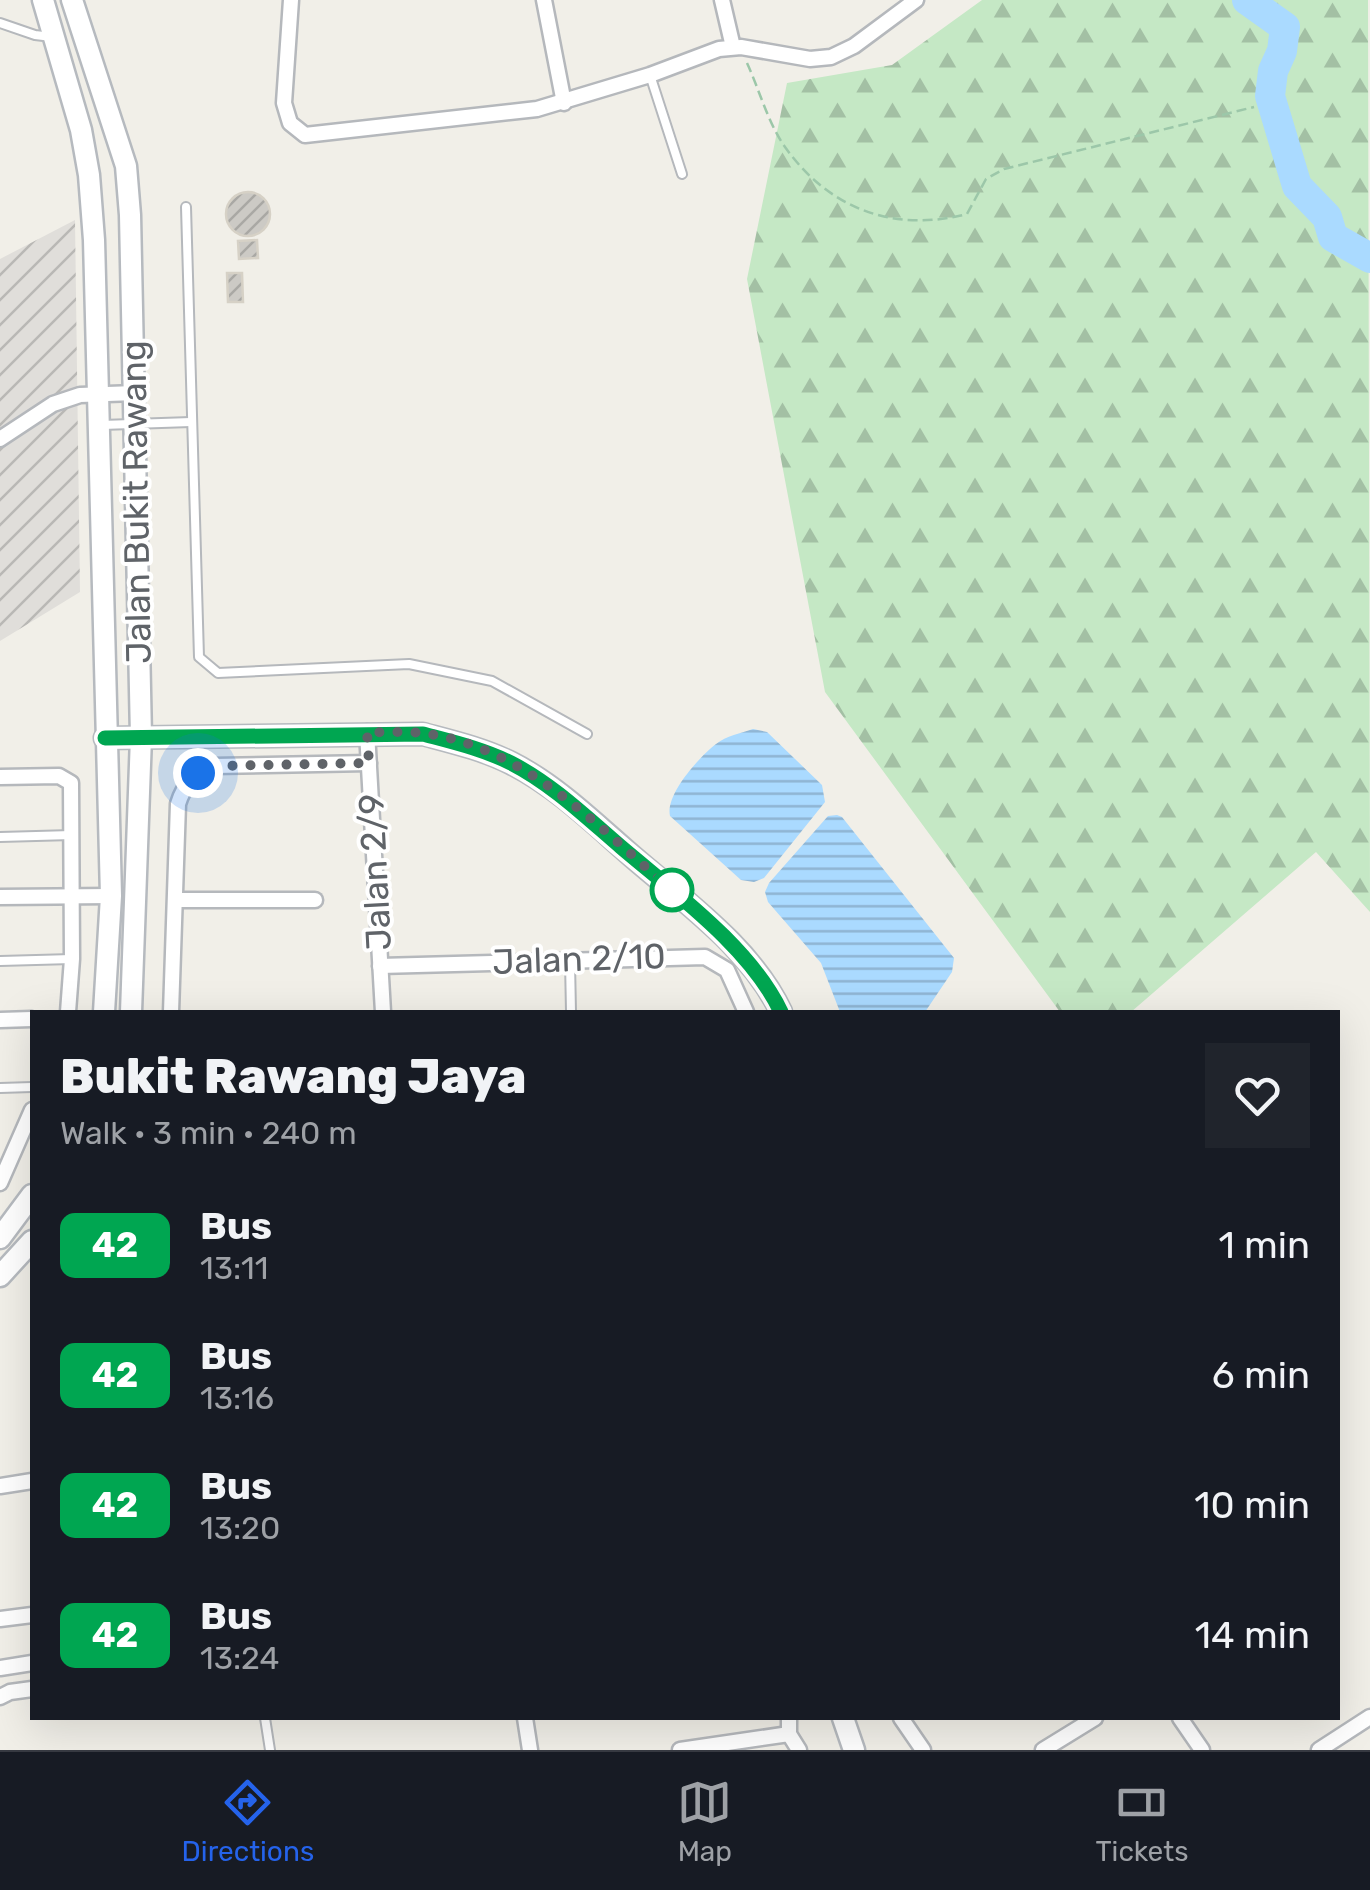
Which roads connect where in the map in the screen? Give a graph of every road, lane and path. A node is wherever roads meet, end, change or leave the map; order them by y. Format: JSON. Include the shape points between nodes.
{"nodes":[{"id":1,"x":43,"y":0,"type":"edge"},
{"id":2,"x":72,"y":0,"type":"edge"},
{"id":3,"x":291,"y":0,"type":"edge"},
{"id":4,"x":544,"y":0,"type":"edge"},
{"id":5,"x":722,"y":0,"type":"edge"},
{"id":6,"x":916,"y":0,"type":"edge"},
{"id":7,"x":0,"y":23,"type":"edge"},
{"id":8,"x":52,"y":36,"type":"junction"},
{"id":9,"x":737,"y":47,"type":"junction"},
{"id":10,"x":650,"y":75,"type":"junction"},
{"id":11,"x":564,"y":104,"type":"junction"},
{"id":12,"x":1254,"y":107,"type":"dead end"},
{"id":13,"x":682,"y":174,"type":"dead end"},
{"id":14,"x":186,"y":207,"type":"dead end"},
{"id":15,"x":130,"y":215,"type":"junction"},
{"id":16,"x":94,"y":240,"type":"junction"},
{"id":17,"x":134,"y":393,"type":"junction"},
{"id":18,"x":97,"y":395,"type":"junction"},
{"id":19,"x":191,"y":422,"type":"junction"},
{"id":20,"x":136,"y":424,"type":"junction"},
{"id":21,"x":98,"y":425,"type":"junction"},
{"id":22,"x":0,"y":439,"type":"edge"},
{"id":23,"x":367,"y":732,"type":"junction"},
{"id":24,"x":587,"y":734,"type":"dead end"},
{"id":25,"x":142,"y":737,"type":"junction"},
{"id":26,"x":105,"y":738,"type":"junction"},
{"id":27,"x":369,"y":763,"type":"junction"},
{"id":28,"x":0,"y":777,"type":"edge"},
{"id":29,"x":72,"y":835,"type":"junction"},
{"id":30,"x":0,"y":837,"type":"edge"},
{"id":31,"x":72,"y":896,"type":"junction"},
{"id":32,"x":111,"y":896,"type":"junction"},
{"id":33,"x":0,"y":897,"type":"edge"},
{"id":34,"x":176,"y":900,"type":"junction"},
{"id":35,"x":316,"y":900,"type":"dead end"},
{"id":36,"x":72,"y":959,"type":"junction"},
{"id":37,"x":570,"y":960,"type":"junction"},
{"id":38,"x":0,"y":961,"type":"edge"},
{"id":39,"x":380,"y":966,"type":"junction"},
{"id":40,"x":68,"y":1010,"type":"edge"},
{"id":41,"x":104,"y":1010,"type":"edge"},
{"id":42,"x":132,"y":1010,"type":"edge"},
{"id":43,"x":171,"y":1010,"type":"edge"},
{"id":44,"x":383,"y":1010,"type":"edge"},
{"id":45,"x":571,"y":1010,"type":"edge"},
{"id":46,"x":745,"y":1010,"type":"edge"},
{"id":47,"x":780,"y":1010,"type":"edge"},
{"id":48,"x":30,"y":1019,"type":"edge"},
{"id":49,"x":0,"y":1020,"type":"edge"},
{"id":50,"x":30,"y":1087,"type":"edge"},
{"id":51,"x":0,"y":1088,"type":"edge"},
{"id":52,"x":30,"y":1114,"type":"edge"},
{"id":53,"x":0,"y":1182,"type":"edge"},
{"id":54,"x":30,"y":1198,"type":"edge"},
{"id":55,"x":0,"y":1238,"type":"edge"},
{"id":56,"x":30,"y":1244,"type":"edge"},
{"id":57,"x":0,"y":1276,"type":"edge"},
{"id":58,"x":30,"y":1481,"type":"edge"},
{"id":59,"x":0,"y":1486,"type":"edge"},
{"id":60,"x":30,"y":1615,"type":"edge"},
{"id":61,"x":0,"y":1619,"type":"edge"},
{"id":62,"x":30,"y":1664,"type":"edge"},
{"id":63,"x":0,"y":1668,"type":"edge"},
{"id":64,"x":30,"y":1688,"type":"edge"},
{"id":65,"x":0,"y":1697,"type":"edge"},
{"id":66,"x":1370,"y":1717,"type":"edge"},
{"id":67,"x":265,"y":1720,"type":"edge"},
{"id":68,"x":525,"y":1720,"type":"edge"},
{"id":69,"x":789,"y":1720,"type":"edge"},
{"id":70,"x":844,"y":1720,"type":"edge"},
{"id":71,"x":902,"y":1720,"type":"edge"},
{"id":72,"x":1092,"y":1720,"type":"edge"},
{"id":73,"x":1181,"y":1720,"type":"edge"},
{"id":74,"x":789,"y":1734,"type":"junction"},
{"id":75,"x":725,"y":1747,"type":"edge"},
{"id":76,"x":1327,"y":1748,"type":"edge"},
{"id":77,"x":270,"y":1750,"type":"edge"},
{"id":78,"x":530,"y":1750,"type":"edge"},
{"id":79,"x":680,"y":1750,"type":"edge"},
{"id":80,"x":799,"y":1750,"type":"edge"},
{"id":81,"x":854,"y":1750,"type":"edge"},
{"id":82,"x":923,"y":1750,"type":"edge"},
{"id":83,"x":1043,"y":1750,"type":"edge"},
{"id":84,"x":1202,"y":1750,"type":"edge"}],
"edges":[{"from":1,"to":8,"type":"street","name":"Jalan Bukit Rawang"},
{"from":2,"to":15,"type":"street","name":"Jalan Bukit Rawang","via":[[126,166]]},
{"from":3,"to":11,"type":"street","via":[[285,115],[305,135]]},
{"from":4,"to":11,"type":"street"},
{"from":5,"to":9,"type":"street"},
{"from":6,"to":9,"type":"street","via":[[831,57],[810,60]]},
{"from":7,"to":8,"type":"lane"},
{"from":8,"to":16,"type":"street","name":"Jalan Bukit Rawang","via":[[81,130]]},
{"from":9,"to":10,"type":"street"},
{"from":9,"to":12,"type":"path","via":[[783,144],[816,184],[876,216],[936,222],[967,214],[986,178],[1004,169]]},
{"from":10,"to":11,"type":"street"},
{"from":10,"to":13,"type":"lane"},
{"from":14,"to":19,"type":"lane"},
{"from":15,"to":16,"type":"street","via":[[116,214]]},
{"from":15,"to":17,"type":"street","name":"Jalan Bukit Rawang"},
{"from":16,"to":18,"type":"street","name":"Jalan Bukit Rawang"},
{"from":17,"to":18,"type":"street"},
{"from":17,"to":20,"type":"street","name":"Jalan Bukit Rawang"},
{"from":18,"to":21,"type":"street","name":"Jalan Bukit Rawang"},
{"from":18,"to":22,"type":"street","via":[[53,404]]},
{"from":19,"to":20,"type":"lane"},
{"from":19,"to":24,"type":"lane","via":[[199,657],[218,673],[409,664],[492,681]]},
{"from":20,"to":21,"type":"lane"},
{"from":20,"to":25,"type":"street","name":"Jalan Bukit Rawang"},
{"from":21,"to":26,"type":"street","name":"Jalan Bukit Rawang"},
{"from":23,"to":25,"type":"street"},
{"from":23,"to":27,"type":"street","name":"Jalan 2/9"},
{"from":23,"to":47,"type":"street","via":[[423,734],[468,746],[548,785],[738,952]]},
{"from":25,"to":26,"type":"street"},
{"from":25,"to":42,"type":"street","name":"Jalan Bukit Rawang"},
{"from":26,"to":32,"type":"street","name":"Jalan Bukit Rawang"},
{"from":27,"to":34,"type":"street","via":[[214,766],[198,773],[178,804]]},
{"from":27,"to":39,"type":"street","name":"Jalan 2/9"},
{"from":28,"to":29,"type":"street","via":[[68,780]]},
{"from":29,"to":30,"type":"lane"},
{"from":29,"to":31,"type":"street"},
{"from":31,"to":32,"type":"street"},
{"from":31,"to":33,"type":"street"},
{"from":31,"to":36,"type":"street"},
{"from":32,"to":41,"type":"street","name":"Jalan Bukit Rawang"},
{"from":34,"to":35,"type":"street"},
{"from":34,"to":43,"type":"street"},
{"from":36,"to":38,"type":"lane"},
{"from":36,"to":40,"type":"street"},
{"from":37,"to":39,"type":"street","name":"Jalan 2/10"},
{"from":37,"to":45,"type":"lane"},
{"from":37,"to":46,"type":"street","name":"Jalan 2/10","via":[[705,956],[728,970]]},
{"from":39,"to":44,"type":"street","name":"Jalan 2/9"},
{"from":48,"to":49,"type":"street"},
{"from":50,"to":51,"type":"lane"},
{"from":52,"to":53,"type":"street"},
{"from":54,"to":55,"type":"street"},
{"from":56,"to":57,"type":"street"},
{"from":58,"to":59,"type":"street"},
{"from":60,"to":61,"type":"street"},
{"from":62,"to":63,"type":"street"},
{"from":64,"to":65,"type":"street"},
{"from":66,"to":76,"type":"street"},
{"from":67,"to":77,"type":"lane"},
{"from":68,"to":78,"type":"street"},
{"from":69,"to":74,"type":"street"},
{"from":70,"to":81,"type":"street"},
{"from":71,"to":82,"type":"street"},
{"from":72,"to":83,"type":"street"},
{"from":73,"to":84,"type":"street"},
{"from":74,"to":75,"type":"street"},
{"from":74,"to":80,"type":"street"},
{"from":75,"to":79,"type":"street"}]}
